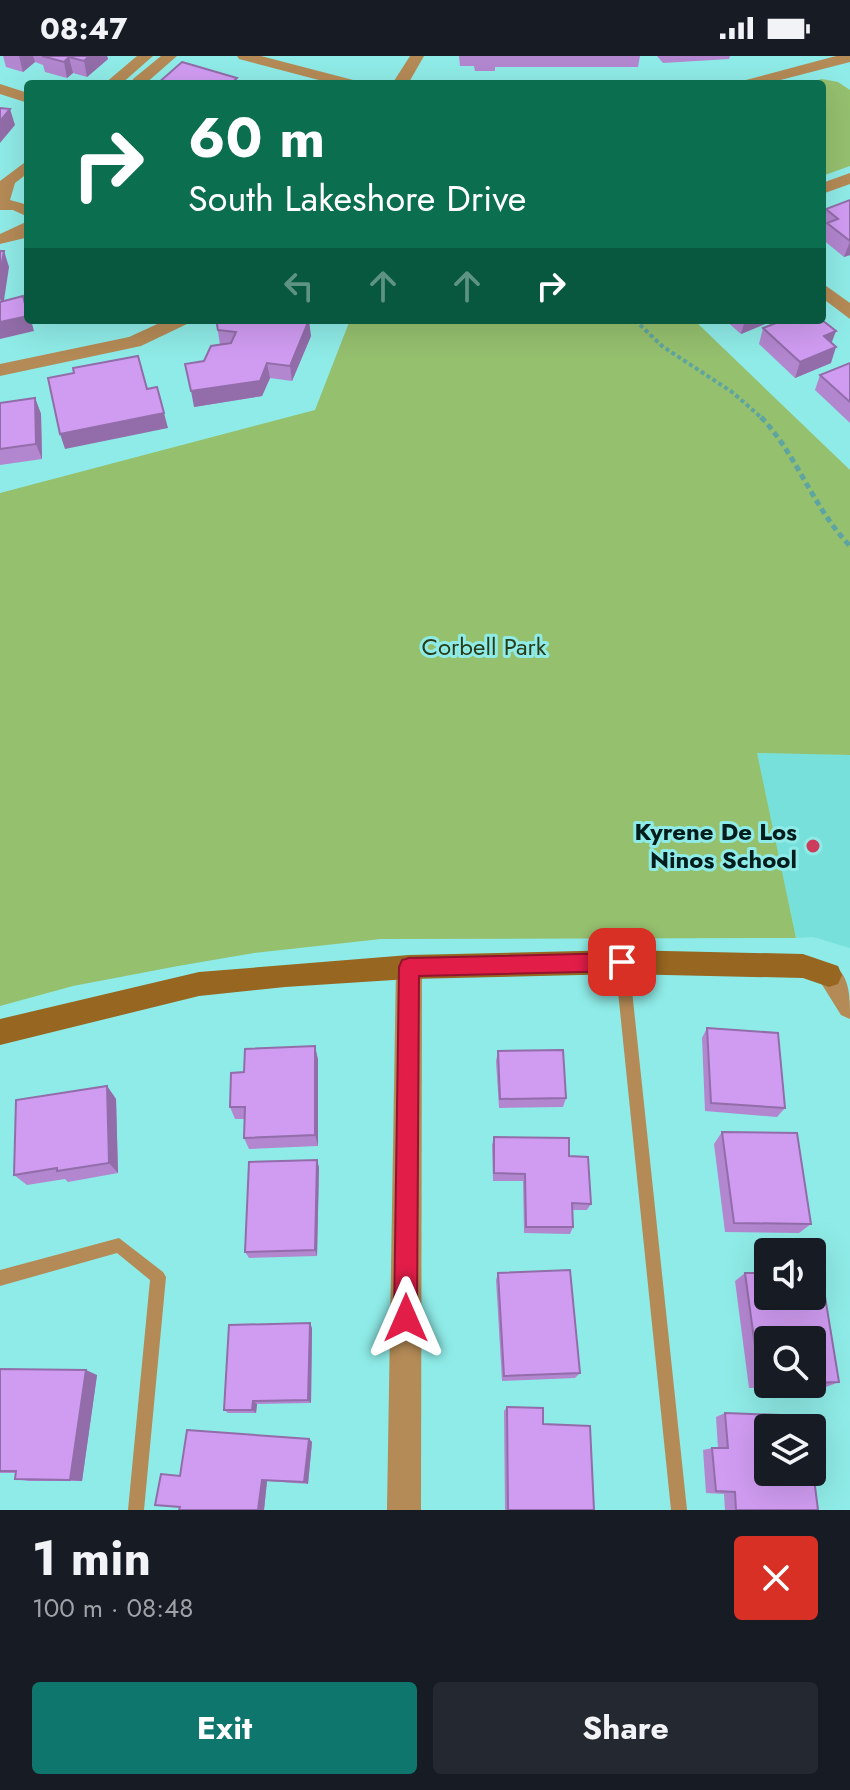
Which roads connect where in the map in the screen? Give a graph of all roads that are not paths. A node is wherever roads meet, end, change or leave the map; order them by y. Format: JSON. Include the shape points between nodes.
{"nodes":[{"id":1,"x":146,"y":56,"type":"edge"},
{"id":2,"x":170,"y":56,"type":"edge"},
{"id":3,"x":244,"y":56,"type":"edge"},
{"id":4,"x":417,"y":56,"type":"edge"},
{"id":5,"x":850,"y":57,"type":"edge"},
{"id":6,"x":830,"y":63,"type":"junction"},
{"id":7,"x":850,"y":78,"type":"edge"},
{"id":8,"x":128,"y":80,"type":"edge"},
{"id":9,"x":129,"y":80,"type":"edge"},
{"id":10,"x":337,"y":80,"type":"edge"},
{"id":11,"x":402,"y":80,"type":"edge"},
{"id":12,"x":763,"y":80,"type":"edge"},
{"id":13,"x":0,"y":89,"type":"edge"},
{"id":14,"x":24,"y":97,"type":"edge"},
{"id":15,"x":24,"y":168,"type":"edge"},
{"id":16,"x":850,"y":178,"type":"edge"},
{"id":17,"x":826,"y":187,"type":"edge"},
{"id":18,"x":0,"y":205,"type":"edge"},
{"id":19,"x":24,"y":210,"type":"edge"},
{"id":20,"x":24,"y":230,"type":"edge"},
{"id":21,"x":0,"y":239,"type":"edge"},
{"id":22,"x":826,"y":292,"type":"edge"},
{"id":23,"x":850,"y":313,"type":"edge"},
{"id":24,"x":172,"y":324,"type":"edge"},
{"id":25,"x":0,"y":370,"type":"edge"},
{"id":26,"x":622,"y":962,"type":"junction"},
{"id":27,"x":409,"y":967,"type":"junction"},
{"id":28,"x":829,"y":975,"type":"joint"},
{"id":29,"x":850,"y":1006,"type":"edge"},
{"id":30,"x":0,"y":1032,"type":"edge"},
{"id":31,"x":0,"y":1278,"type":"edge"},
{"id":32,"x":136,"y":1510,"type":"edge"},
{"id":33,"x":404,"y":1510,"type":"edge"},
{"id":34,"x":679,"y":1510,"type":"edge"}],
"edges":[{"from":1,"to":8,"type":"street"},
{"from":2,"to":9,"type":"street"},
{"from":3,"to":10,"type":"street"},
{"from":4,"to":11,"type":"street"},
{"from":5,"to":6,"type":"street"},
{"from":6,"to":7,"type":"street"},
{"from":6,"to":12,"type":"street"},
{"from":13,"to":14,"type":"street"},
{"from":15,"to":18,"type":"street","via":[[8,181]]},
{"from":16,"to":17,"type":"street"},
{"from":18,"to":19,"type":"street"},
{"from":20,"to":21,"type":"street"},
{"from":22,"to":23,"type":"street"},
{"from":24,"to":25,"type":"street","via":[[134,342]]},
{"from":26,"to":27,"type":"street"},
{"from":26,"to":28,"type":"street","via":[[803,966]]},
{"from":26,"to":34,"type":"lane"},
{"from":27,"to":30,"type":"street","via":[[199,984]]},
{"from":27,"to":33,"type":"street"},
{"from":28,"to":29,"type":"street"},
{"from":31,"to":32,"type":"lane","via":[[119,1245],[158,1277]]}]}
